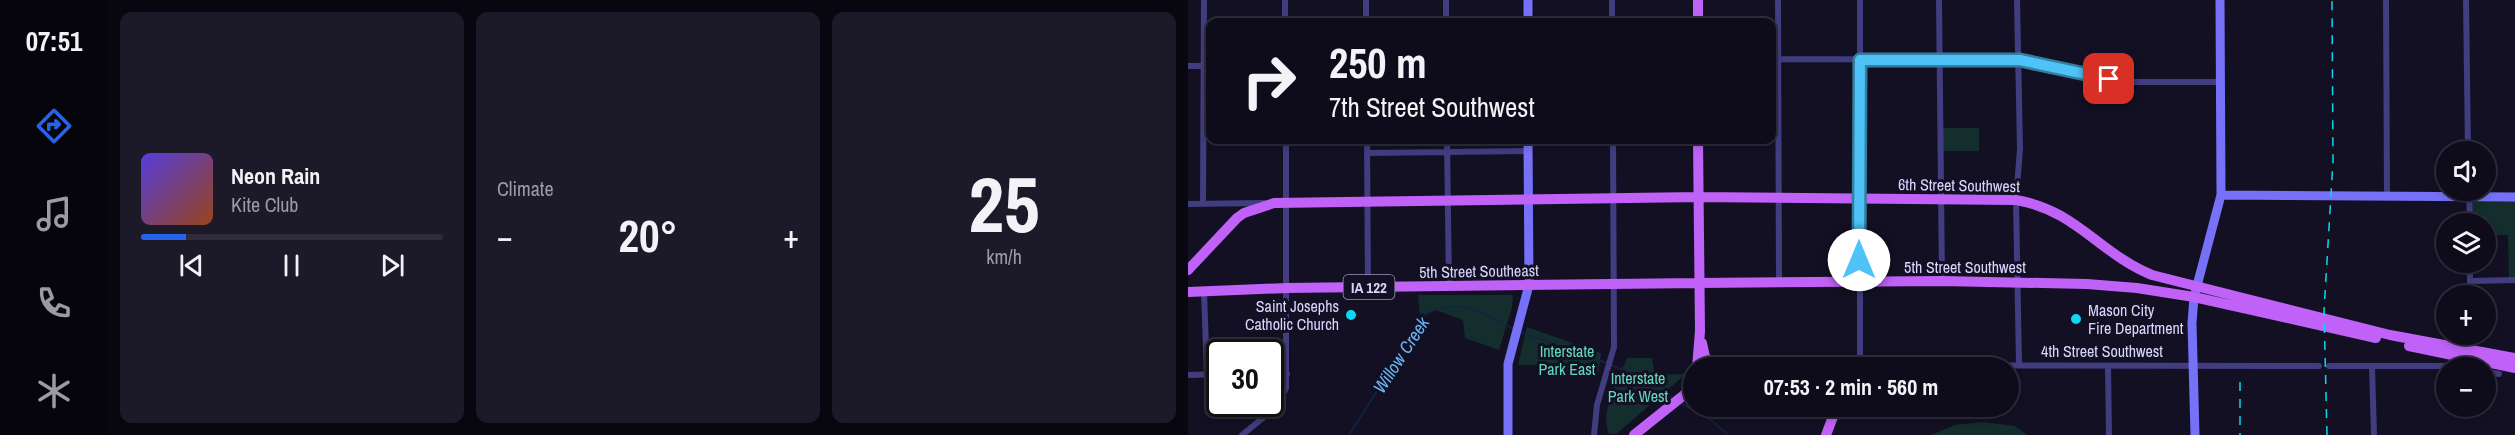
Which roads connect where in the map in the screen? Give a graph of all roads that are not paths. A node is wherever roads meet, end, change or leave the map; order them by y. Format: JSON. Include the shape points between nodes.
{"nodes":[{"id":1,"x":1204,"y":0,"type":"edge"},
{"id":2,"x":1285,"y":0,"type":"edge"},
{"id":3,"x":1366,"y":0,"type":"edge"},
{"id":4,"x":1446,"y":0,"type":"edge"},
{"id":5,"x":1528,"y":0,"type":"edge"},
{"id":6,"x":1612,"y":0,"type":"edge"},
{"id":7,"x":1698,"y":0,"type":"edge"},
{"id":8,"x":1778,"y":0,"type":"edge"},
{"id":9,"x":1860,"y":0,"type":"edge"},
{"id":10,"x":1939,"y":0,"type":"edge"},
{"id":11,"x":2018,"y":0,"type":"edge"},
{"id":12,"x":2220,"y":0,"type":"edge"},
{"id":13,"x":2386,"y":0,"type":"edge"},
{"id":14,"x":2466,"y":0,"type":"edge"},
{"id":15,"x":1285,"y":18,"type":"edge"},
{"id":16,"x":1366,"y":18,"type":"edge"},
{"id":17,"x":1446,"y":18,"type":"edge"},
{"id":18,"x":1528,"y":18,"type":"edge"},
{"id":19,"x":1612,"y":18,"type":"edge"},
{"id":20,"x":1698,"y":18,"type":"edge"},
{"id":21,"x":1206,"y":33,"type":"edge"},
{"id":22,"x":1776,"y":39,"type":"edge"},
{"id":23,"x":1776,"y":58,"type":"edge"},
{"id":24,"x":1860,"y":60,"type":"junction"},
{"id":25,"x":1940,"y":60,"type":"junction"},
{"id":26,"x":2020,"y":60,"type":"junction"},
{"id":27,"x":1188,"y":66,"type":"edge"},
{"id":28,"x":1206,"y":66,"type":"edge"},
{"id":29,"x":2220,"y":82,"type":"junction"},
{"id":30,"x":1776,"y":105,"type":"edge"},
{"id":31,"x":1206,"y":121,"type":"edge"},
{"id":32,"x":2469,"y":141,"type":"edge"},
{"id":33,"x":1286,"y":144,"type":"edge"},
{"id":34,"x":1367,"y":144,"type":"edge"},
{"id":35,"x":1447,"y":144,"type":"edge"},
{"id":36,"x":1528,"y":144,"type":"edge"},
{"id":37,"x":1613,"y":144,"type":"edge"},
{"id":38,"x":1698,"y":144,"type":"edge"},
{"id":39,"x":1528,"y":151,"type":"junction"},
{"id":40,"x":1447,"y":152,"type":"junction"},
{"id":41,"x":1367,"y":153,"type":"junction"},
{"id":42,"x":2221,"y":195,"type":"junction"},
{"id":43,"x":2436,"y":195,"type":"edge"},
{"id":44,"x":2387,"y":196,"type":"junction"},
{"id":45,"x":2496,"y":196,"type":"edge"},
{"id":46,"x":1698,"y":197,"type":"junction"},
{"id":47,"x":2515,"y":197,"type":"edge"},
{"id":48,"x":1778,"y":198,"type":"junction"},
{"id":49,"x":1859,"y":198,"type":"junction"},
{"id":50,"x":1614,"y":199,"type":"junction"},
{"id":51,"x":1942,"y":199,"type":"junction"},
{"id":52,"x":1529,"y":200,"type":"junction"},
{"id":53,"x":2016,"y":200,"type":"junction"},
{"id":54,"x":1447,"y":201,"type":"junction"},
{"id":55,"x":1274,"y":203,"type":"junction"},
{"id":56,"x":1286,"y":203,"type":"junction"},
{"id":57,"x":1366,"y":203,"type":"junction"},
{"id":58,"x":1188,"y":204,"type":"edge"},
{"id":59,"x":1203,"y":204,"type":"junction"},
{"id":60,"x":1188,"y":270,"type":"edge"},
{"id":61,"x":2470,"y":273,"type":"edge"},
{"id":62,"x":2515,"y":280,"type":"edge"},
{"id":63,"x":1860,"y":281,"type":"junction"},
{"id":64,"x":1942,"y":281,"type":"junction"},
{"id":65,"x":2470,"y":281,"type":"junction"},
{"id":66,"x":1779,"y":282,"type":"junction"},
{"id":67,"x":2017,"y":282,"type":"junction"},
{"id":68,"x":1698,"y":283,"type":"junction"},
{"id":69,"x":1615,"y":284,"type":"junction"},
{"id":70,"x":1528,"y":285,"type":"junction"},
{"id":71,"x":2470,"y":285,"type":"edge"},
{"id":72,"x":1449,"y":286,"type":"junction"},
{"id":73,"x":1368,"y":287,"type":"junction"},
{"id":74,"x":1287,"y":288,"type":"junction"},
{"id":75,"x":2195,"y":291,"type":"junction"},
{"id":76,"x":1188,"y":292,"type":"edge"},
{"id":77,"x":1204,"y":292,"type":"junction"},
{"id":78,"x":1700,"y":331,"type":"junction"},
{"id":79,"x":2469,"y":345,"type":"edge"},
{"id":80,"x":1206,"y":347,"type":"edge"},
{"id":81,"x":2469,"y":349,"type":"junction"},
{"id":82,"x":1698,"y":357,"type":"edge"},
{"id":83,"x":1705,"y":357,"type":"edge"},
{"id":84,"x":1860,"y":357,"type":"edge"},
{"id":85,"x":2019,"y":357,"type":"edge"},
{"id":86,"x":2515,"y":358,"type":"edge"},
{"id":87,"x":2019,"y":365,"type":"edge"},
{"id":88,"x":2108,"y":366,"type":"junction"},
{"id":89,"x":2193,"y":366,"type":"junction"},
{"id":90,"x":2319,"y":366,"type":"dead end"},
{"id":91,"x":2329,"y":366,"type":"dead end"},
{"id":92,"x":2372,"y":366,"type":"junction"},
{"id":93,"x":2436,"y":366,"type":"edge"},
{"id":94,"x":2515,"y":368,"type":"edge"},
{"id":95,"x":1287,"y":374,"type":"joint"},
{"id":96,"x":2496,"y":374,"type":"edge"},
{"id":97,"x":2499,"y":374,"type":"dead end"},
{"id":98,"x":1188,"y":375,"type":"edge"},
{"id":99,"x":1206,"y":375,"type":"edge"},
{"id":100,"x":1683,"y":396,"type":"edge"},
{"id":101,"x":1832,"y":417,"type":"edge"},
{"id":102,"x":1595,"y":434,"type":"edge"},
{"id":103,"x":1242,"y":435,"type":"edge"},
{"id":104,"x":1508,"y":435,"type":"edge"},
{"id":105,"x":1634,"y":435,"type":"edge"},
{"id":106,"x":1826,"y":435,"type":"edge"},
{"id":107,"x":2109,"y":435,"type":"edge"},
{"id":108,"x":2195,"y":435,"type":"edge"},
{"id":109,"x":2374,"y":435,"type":"edge"}],
"edges":[{"from":1,"to":21,"type":"street"},
{"from":2,"to":15,"type":"street"},
{"from":3,"to":16,"type":"street"},
{"from":4,"to":17,"type":"street"},
{"from":5,"to":18,"type":"main road"},
{"from":6,"to":19,"type":"street"},
{"from":7,"to":20,"type":"main road"},
{"from":8,"to":22,"type":"street"},
{"from":9,"to":24,"type":"street"},
{"from":10,"to":25,"type":"street"},
{"from":11,"to":26,"type":"street"},
{"from":12,"to":29,"type":"main road"},
{"from":13,"to":44,"type":"street"},
{"from":14,"to":32,"type":"street"},
{"from":23,"to":24,"type":"street"},
{"from":24,"to":25,"type":"street"},
{"from":24,"to":49,"type":"street"},
{"from":25,"to":26,"type":"street"},
{"from":25,"to":51,"type":"street"},
{"from":26,"to":29,"type":"street","via":[[2133,82]]},
{"from":26,"to":53,"type":"street"},
{"from":27,"to":28,"type":"street"},
{"from":29,"to":42,"type":"main road"},
{"from":30,"to":48,"type":"street"},
{"from":31,"to":59,"type":"street"},
{"from":33,"to":56,"type":"street"},
{"from":34,"to":41,"type":"street"},
{"from":35,"to":40,"type":"street"},
{"from":36,"to":39,"type":"main road"},
{"from":37,"to":50,"type":"street"},
{"from":38,"to":46,"type":"main road"},
{"from":39,"to":40,"type":"street"},
{"from":39,"to":52,"type":"main road"},
{"from":40,"to":41,"type":"street"},
{"from":40,"to":54,"type":"street"},
{"from":41,"to":57,"type":"street"},
{"from":42,"to":44,"type":"main road"},
{"from":42,"to":75,"type":"main road"},
{"from":43,"to":44,"type":"main road"},
{"from":45,"to":47,"type":"main road"},
{"from":46,"to":48,"type":"main road","name":"6th Street Southwest"},
{"from":46,"to":50,"type":"main road","name":"6th Street Southwest"},
{"from":46,"to":68,"type":"main road"},
{"from":48,"to":49,"type":"main road","name":"6th Street Southwest"},
{"from":48,"to":66,"type":"street"},
{"from":49,"to":51,"type":"main road","name":"6th Street Southwest"},
{"from":49,"to":63,"type":"street"},
{"from":50,"to":52,"type":"main road","name":"6th Street Southwest"},
{"from":50,"to":69,"type":"street"},
{"from":51,"to":53,"type":"main road","name":"6th Street Southwest"},
{"from":51,"to":64,"type":"street"},
{"from":52,"to":54,"type":"main road","name":"6th Street Southwest"},
{"from":52,"to":70,"type":"main road"},
{"from":53,"to":67,"type":"street"},
{"from":53,"to":75,"type":"main road","name":"6th Street Southwest","via":[[2034,203],[2067,218],[2133,268]]},
{"from":54,"to":57,"type":"main road","name":"6th Street Southwest"},
{"from":54,"to":72,"type":"street"},
{"from":55,"to":56,"type":"main road","name":"6th Street Southwest"},
{"from":55,"to":59,"type":"street"},
{"from":55,"to":60,"type":"main road","via":[[1236,218]]},
{"from":56,"to":57,"type":"main road","name":"6th Street Southwest"},
{"from":56,"to":74,"type":"street"},
{"from":57,"to":73,"type":"street"},
{"from":58,"to":59,"type":"street"},
{"from":61,"to":65,"type":"street"},
{"from":62,"to":65,"type":"street"},
{"from":63,"to":64,"type":"main road","name":"5th Street Southwest"},
{"from":63,"to":66,"type":"main road","name":"5th Street Southwest"},
{"from":63,"to":84,"type":"street"},
{"from":64,"to":67,"type":"main road","name":"5th Street Southwest"},
{"from":65,"to":71,"type":"street"},
{"from":66,"to":68,"type":"main road","name":"5th Street Southwest"},
{"from":67,"to":75,"type":"main road","name":"5th Street Southwest"},
{"from":67,"to":85,"type":"street"},
{"from":68,"to":69,"type":"main road","name":"5th Street Southeast","number":"IA 122"},
{"from":68,"to":78,"type":"main road"},
{"from":69,"to":70,"type":"main road","name":"5th Street Southeast","number":"IA 122"},
{"from":69,"to":102,"type":"street","via":[[1614,355],[1597,405]]},
{"from":70,"to":72,"type":"main road","name":"5th Street Southeast","number":"IA 122"},
{"from":70,"to":104,"type":"main road","via":[[1508,364]]},
{"from":72,"to":73,"type":"main road","name":"5th Street Southeast","number":"IA 122"},
{"from":73,"to":74,"type":"main road","name":"5th Street Southeast","number":"IA 122"},
{"from":74,"to":77,"type":"main road","name":"5th Street Southeast","number":"IA 122"},
{"from":74,"to":95,"type":"street"},
{"from":75,"to":81,"type":"main road"},
{"from":75,"to":89,"type":"main road"},
{"from":75,"to":94,"type":"main road","via":[[2318,327]]},
{"from":76,"to":77,"type":"main road","name":"5th Street Southeast","number":"IA 122"},
{"from":77,"to":80,"type":"street"},
{"from":78,"to":82,"type":"main road"},
{"from":78,"to":83,"type":"main road"},
{"from":79,"to":81,"type":"street"},
{"from":81,"to":86,"type":"main road"},
{"from":87,"to":88,"type":"street","name":"4th Street Southwest"},
{"from":88,"to":89,"type":"street","name":"4th Street Southwest"},
{"from":88,"to":107,"type":"street"},
{"from":89,"to":90,"type":"street","name":"4th Street Southwest"},
{"from":89,"to":108,"type":"main road"},
{"from":91,"to":92,"type":"street"},
{"from":92,"to":93,"type":"street"},
{"from":92,"to":109,"type":"street"},
{"from":95,"to":103,"type":"street","via":[[1282,399]]},
{"from":96,"to":97,"type":"street"},
{"from":98,"to":99,"type":"street"},
{"from":100,"to":105,"type":"main road"},
{"from":101,"to":106,"type":"main road"}]}
